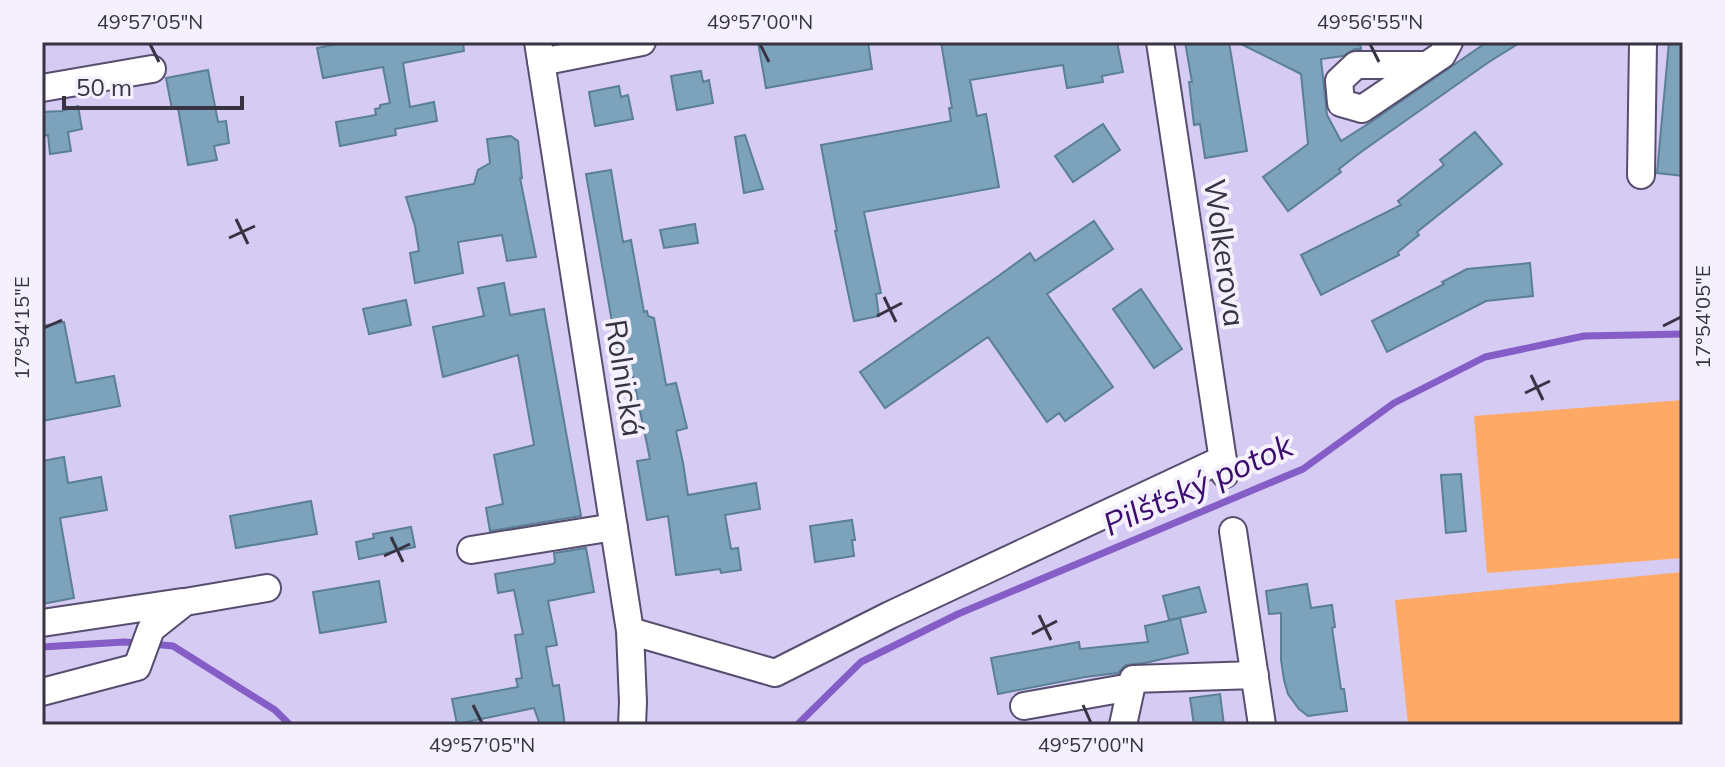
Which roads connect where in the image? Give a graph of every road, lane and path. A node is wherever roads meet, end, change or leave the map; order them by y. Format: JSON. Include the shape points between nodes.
{"nodes":[{"id":1,"x":642,"y":42,"type":"edge"},
{"id":2,"x":1160,"y":42,"type":"edge"},
{"id":3,"x":1449,"y":42,"type":"edge"},
{"id":4,"x":1643,"y":42,"type":"edge"},
{"id":5,"x":540,"y":52,"type":"edge"},
{"id":6,"x":1427,"y":65,"type":"dead end"},
{"id":7,"x":152,"y":69,"type":"dead end"},
{"id":8,"x":42,"y":88,"type":"edge"},
{"id":9,"x":1641,"y":175,"type":"dead end"},
{"id":10,"x":614,"y":527,"type":"junction"},
{"id":11,"x":1233,"y":531,"type":"dead end"},
{"id":12,"x":471,"y":550,"type":"dead end"},
{"id":13,"x":267,"y":588,"type":"dead end"},
{"id":14,"x":185,"y":602,"type":"junction"},
{"id":15,"x":42,"y":623,"type":"edge"},
{"id":16,"x":630,"y":631,"type":"junction"},
{"id":17,"x":1255,"y":675,"type":"junction"},
{"id":18,"x":1131,"y":687,"type":"junction"},
{"id":19,"x":42,"y":692,"type":"edge"},
{"id":20,"x":1024,"y":706,"type":"dead end"},
{"id":21,"x":632,"y":725,"type":"edge"},
{"id":22,"x":1123,"y":725,"type":"edge"},
{"id":23,"x":1262,"y":725,"type":"edge"}],
"edges":[{"from":1,"to":5,"type":"street"},
{"from":2,"to":16,"type":"street","name":"Wolkerova","via":[[1224,467],[890,615],[775,673]]},
{"from":3,"to":6,"type":"street"},
{"from":4,"to":9,"type":"street"},
{"from":5,"to":10,"type":"street","name":"Rolnická"},
{"from":7,"to":8,"type":"street"},
{"from":10,"to":12,"type":"street"},
{"from":10,"to":16,"type":"street","name":"Rolnická"},
{"from":11,"to":17,"type":"street"},
{"from":13,"to":14,"type":"street"},
{"from":14,"to":15,"type":"street"},
{"from":14,"to":19,"type":"street","via":[[151,629],[137,667]]},
{"from":16,"to":21,"type":"street","name":"Rolnická"},
{"from":17,"to":18,"type":"street","via":[[1133,679]]},
{"from":17,"to":23,"type":"street"},
{"from":18,"to":20,"type":"street"},
{"from":18,"to":22,"type":"street"}]}
